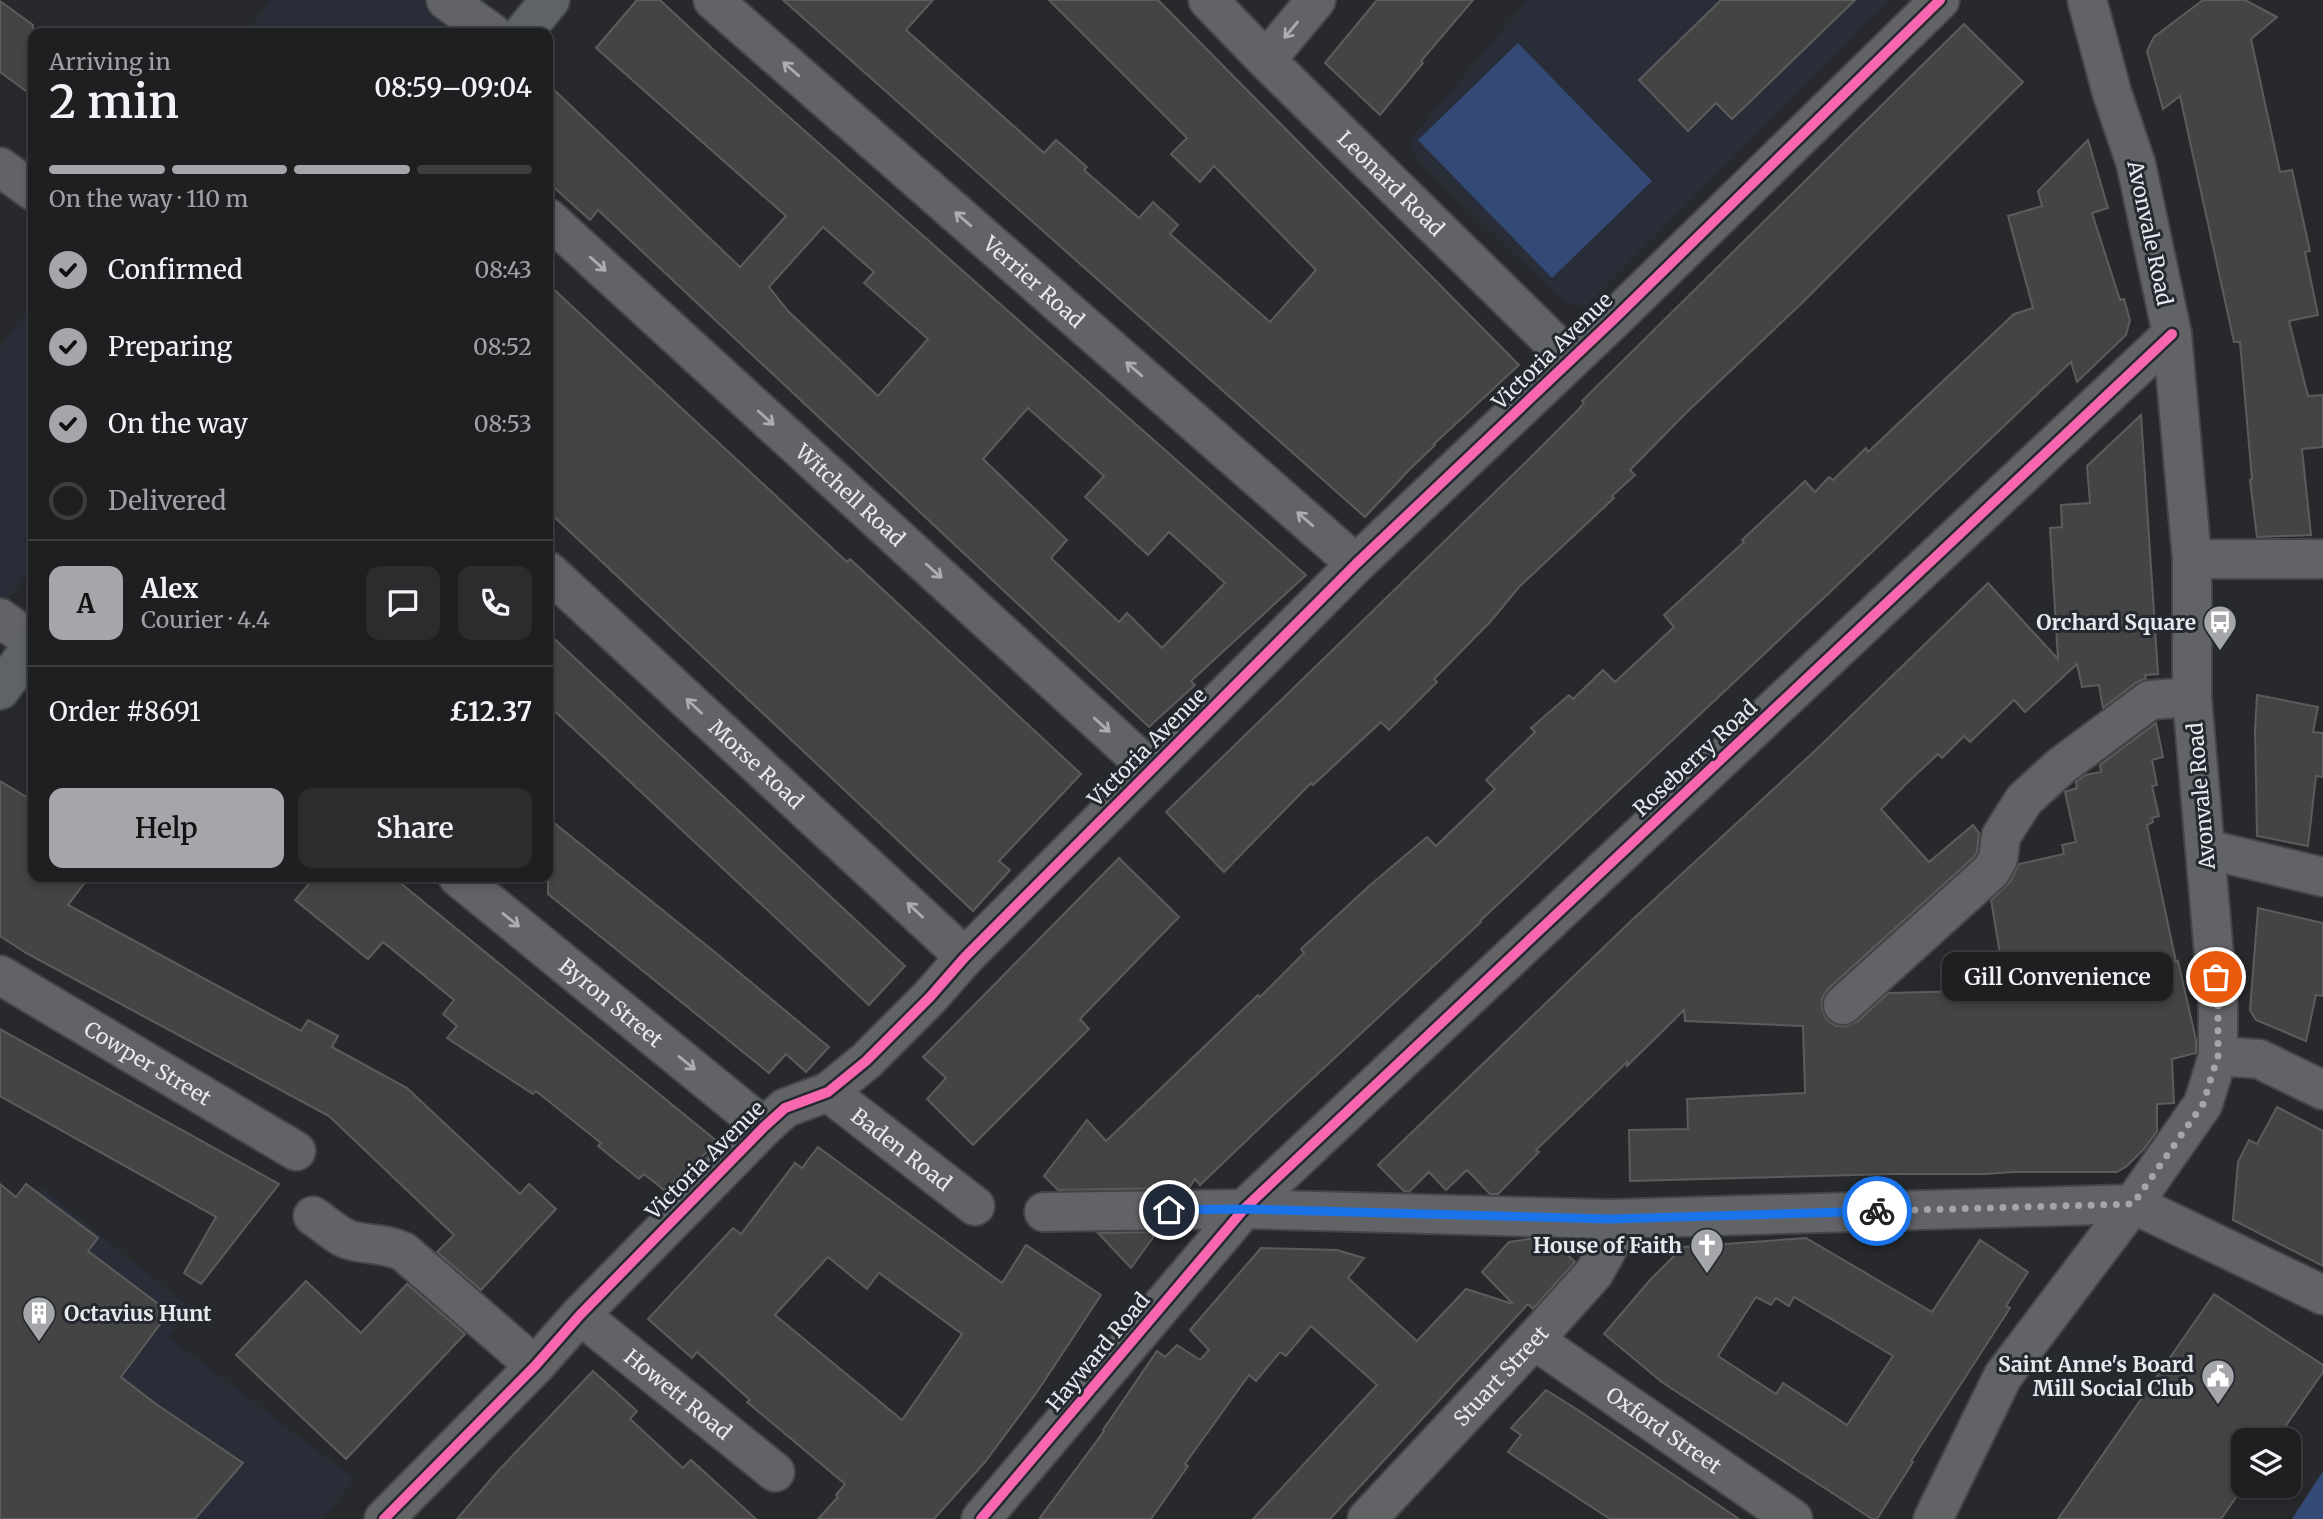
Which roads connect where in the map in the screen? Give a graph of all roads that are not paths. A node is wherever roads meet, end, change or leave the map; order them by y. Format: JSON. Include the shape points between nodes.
{"nodes":[{"id":1,"x":446,"y":0,"type":"edge"},
{"id":2,"x":550,"y":0,"type":"edge"},
{"id":3,"x":713,"y":0,"type":"edge"},
{"id":4,"x":1208,"y":0,"type":"edge"},
{"id":5,"x":1315,"y":0,"type":"edge"},
{"id":6,"x":1940,"y":0,"type":"edge"},
{"id":7,"x":2087,"y":0,"type":"edge"},
{"id":8,"x":485,"y":28,"type":"edge"},
{"id":9,"x":527,"y":28,"type":"edge"},
{"id":10,"x":1266,"y":60,"type":"junction"},
{"id":11,"x":0,"y":167,"type":"edge"},
{"id":12,"x":28,"y":187,"type":"edge"},
{"id":13,"x":553,"y":223,"type":"edge"},
{"id":14,"x":2172,"y":334,"type":"junction"},
{"id":15,"x":1571,"y":360,"type":"junction"},
{"id":16,"x":2192,"y":559,"type":"junction"},
{"id":17,"x":2323,"y":559,"type":"edge"},
{"id":18,"x":1356,"y":564,"type":"junction"},
{"id":19,"x":553,"y":576,"type":"edge"},
{"id":20,"x":0,"y":618,"type":"edge"},
{"id":21,"x":28,"y":640,"type":"edge"},
{"id":22,"x":28,"y":651,"type":"edge"},
{"id":23,"x":0,"y":690,"type":"edge"},
{"id":24,"x":2192,"y":697,"type":"junction"},
{"id":25,"x":1151,"y":770,"type":"junction"},
{"id":26,"x":2206,"y":849,"type":"junction"},
{"id":27,"x":2323,"y":877,"type":"edge"},
{"id":28,"x":463,"y":882,"type":"edge"},
{"id":29,"x":965,"y":957,"type":"junction"},
{"id":30,"x":0,"y":975,"type":"edge"},
{"id":31,"x":1843,"y":1004,"type":"dead end"},
{"id":32,"x":2218,"y":1056,"type":"junction"},
{"id":33,"x":2323,"y":1090,"type":"edge"},
{"id":34,"x":828,"y":1092,"type":"junction"},
{"id":35,"x":764,"y":1127,"type":"junction"},
{"id":36,"x":296,"y":1151,"type":"dead end"},
{"id":37,"x":2133,"y":1204,"type":"junction"},
{"id":38,"x":975,"y":1206,"type":"dead end"},
{"id":39,"x":1244,"y":1209,"type":"junction"},
{"id":40,"x":1044,"y":1212,"type":"dead end"},
{"id":41,"x":313,"y":1216,"type":"dead end"},
{"id":42,"x":1610,"y":1219,"type":"junction"},
{"id":43,"x":2323,"y":1295,"type":"edge"},
{"id":44,"x":580,"y":1315,"type":"junction"},
{"id":45,"x":1535,"y":1340,"type":"junction"},
{"id":46,"x":535,"y":1366,"type":"junction"},
{"id":47,"x":775,"y":1472,"type":"dead end"},
{"id":48,"x":384,"y":1519,"type":"edge"},
{"id":49,"x":981,"y":1519,"type":"edge"},
{"id":50,"x":1367,"y":1519,"type":"edge"},
{"id":51,"x":1793,"y":1519,"type":"edge"},
{"id":52,"x":1933,"y":1519,"type":"edge"}],
"edges":[{"from":1,"to":8,"type":"street"},
{"from":2,"to":9,"type":"main road"},
{"from":18,"to":3,"type":"street","name":"Verrier Road","one_way":true},
{"from":4,"to":10,"type":"street","name":"Leonard Road"},
{"from":5,"to":10,"type":"street","one_way":true},
{"from":6,"to":15,"type":"street","name":"Victoria Avenue"},
{"from":7,"to":14,"type":"street","name":"Avonvale Road","via":[[2136,164]]},
{"from":10,"to":15,"type":"street","name":"Leonard Road"},
{"from":11,"to":12,"type":"street"},
{"from":13,"to":25,"type":"street","name":"Witchell Road","one_way":true},
{"from":14,"to":16,"type":"street","name":"Avonvale Road"},
{"from":14,"to":39,"type":"street","name":"Roseberry Road"},
{"from":15,"to":18,"type":"street","name":"Victoria Avenue"},
{"from":16,"to":17,"type":"street"},
{"from":16,"to":24,"type":"street","name":"Avonvale Road"},
{"from":18,"to":25,"type":"street","name":"Victoria Avenue"},
{"from":29,"to":19,"type":"street","name":"Morse Road","one_way":true},
{"from":20,"to":21,"type":"street"},
{"from":22,"to":23,"type":"main road"},
{"from":24,"to":26,"type":"street","name":"Avonvale Road"},
{"from":24,"to":31,"type":"street","via":[[2150,700],[2061,766],[2024,800],[2001,836],[1998,859],[1990,871]]},
{"from":25,"to":29,"type":"street","name":"Victoria Avenue"},
{"from":26,"to":27,"type":"street"},
{"from":26,"to":32,"type":"street","name":"Avonvale Road"},
{"from":28,"to":35,"type":"street","name":"Byron Street","one_way":true},
{"from":29,"to":34,"type":"street","name":"Victoria Avenue","via":[[878,1049]]},
{"from":30,"to":36,"type":"street","name":"Cowper Street"},
{"from":32,"to":33,"type":"street","via":[[2259,1059]]},
{"from":32,"to":37,"type":"street","name":"Avonvale Road","via":[[2203,1104]]},
{"from":34,"to":35,"type":"street","name":"Victoria Avenue","via":[[785,1108]]},
{"from":34,"to":38,"type":"street","name":"Baden Road"},
{"from":35,"to":44,"type":"street","name":"Victoria Avenue"},
{"from":37,"to":42,"type":"street"},
{"from":37,"to":43,"type":"street"},
{"from":37,"to":52,"type":"street","name":"Avonvale Road","via":[[2003,1376]]},
{"from":39,"to":40,"type":"street"},
{"from":39,"to":42,"type":"street"},
{"from":39,"to":49,"type":"street","name":"Hayward Road"},
{"from":41,"to":46,"type":"street","via":[[342,1237],[404,1252]]},
{"from":42,"to":45,"type":"street","name":"Stuart Street","via":[[1611,1244],[1594,1273]]},
{"from":44,"to":46,"type":"street","name":"Victoria Avenue"},
{"from":44,"to":47,"type":"street","name":"Howett Road"},
{"from":45,"to":50,"type":"street","name":"Stuart Street"},
{"from":45,"to":51,"type":"street","name":"Oxford Street"},
{"from":46,"to":48,"type":"street","name":"Victoria Avenue"}]}
